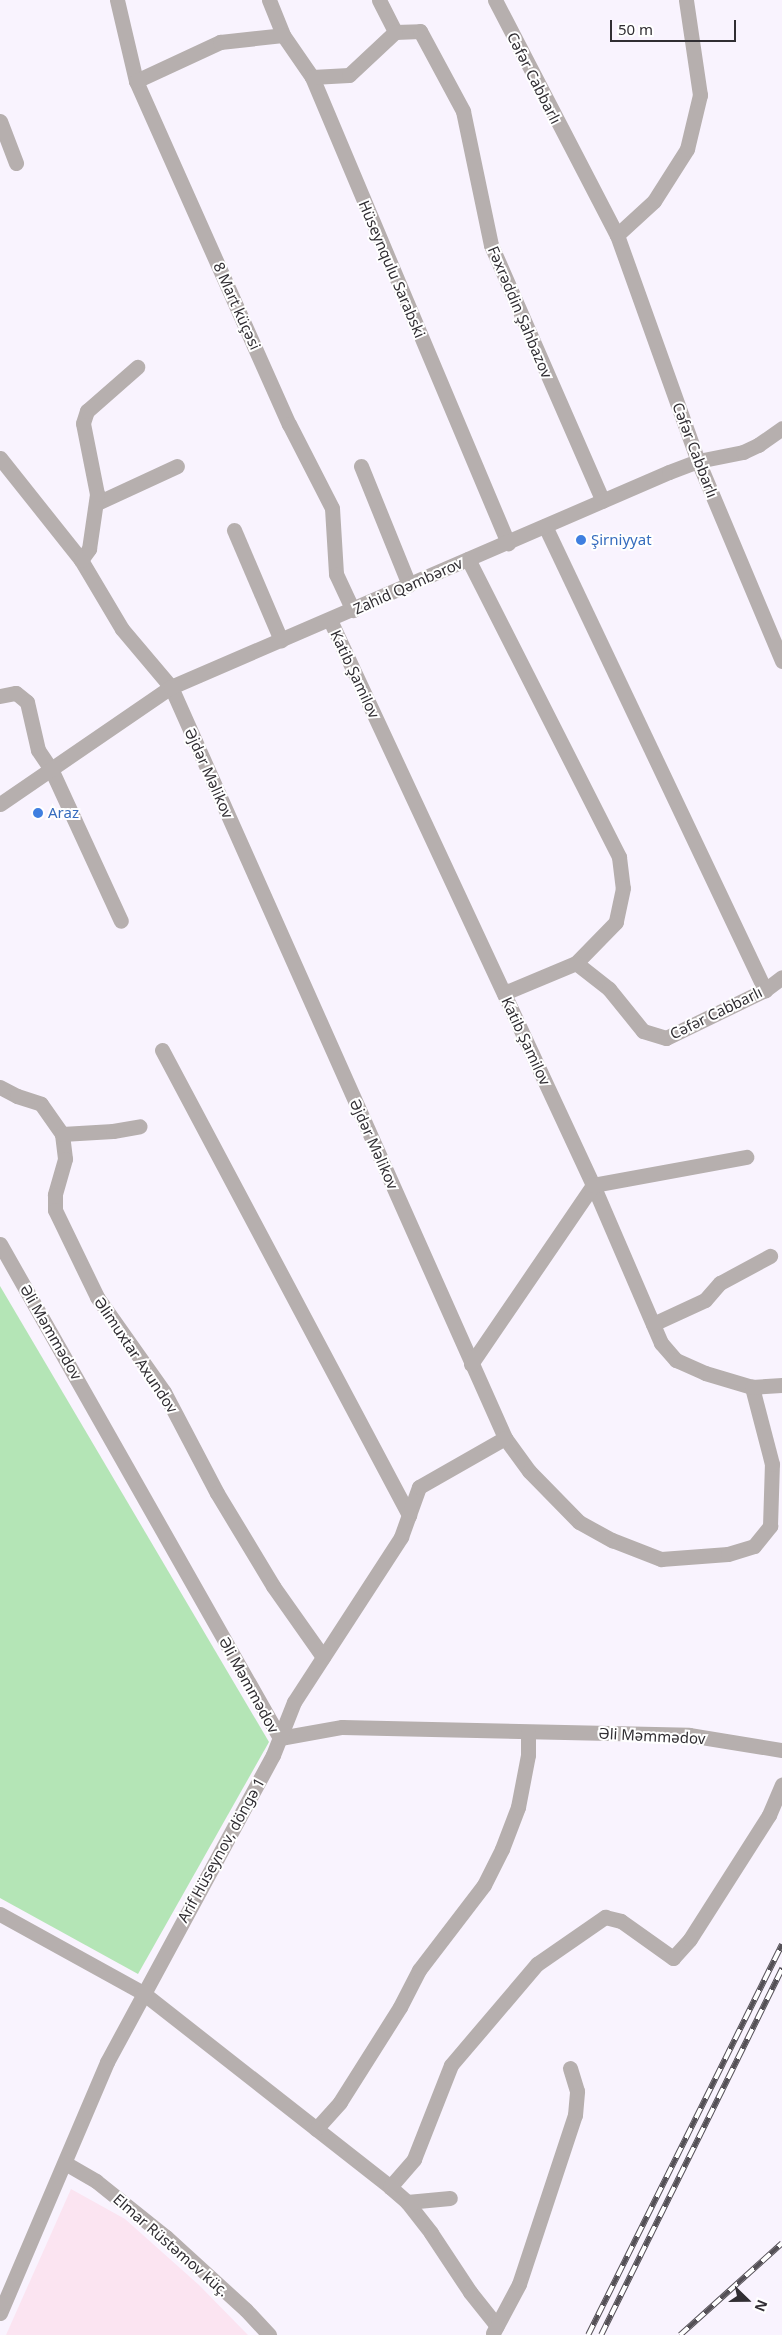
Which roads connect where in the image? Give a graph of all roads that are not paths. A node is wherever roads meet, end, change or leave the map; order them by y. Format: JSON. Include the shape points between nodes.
{"nodes":[{"id":1,"x":117,"y":0,"type":"edge"},
{"id":2,"x":269,"y":0,"type":"edge"},
{"id":3,"x":379,"y":0,"type":"edge"},
{"id":4,"x":495,"y":0,"type":"edge"},
{"id":5,"x":686,"y":0,"type":"edge"},
{"id":6,"x":395,"y":32,"type":"junction"},
{"id":7,"x":283,"y":35,"type":"junction"},
{"id":8,"x":312,"y":76,"type":"junction"},
{"id":9,"x":136,"y":81,"type":"junction"},
{"id":10,"x":0,"y":121,"type":"edge"},
{"id":11,"x":16,"y":163,"type":"dead end"},
{"id":12,"x":617,"y":235,"type":"junction"},
{"id":13,"x":137,"y":367,"type":"dead end"},
{"id":14,"x":782,"y":428,"type":"edge"},
{"id":15,"x":0,"y":458,"type":"edge"},
{"id":16,"x":698,"y":461,"type":"junction"},
{"id":17,"x":176,"y":466,"type":"dead end"},
{"id":18,"x":361,"y":466,"type":"dead end"},
{"id":19,"x":603,"y":501,"type":"junction"},
{"id":20,"x":97,"y":503,"type":"junction"},
{"id":21,"x":545,"y":526,"type":"junction"},
{"id":22,"x":234,"y":530,"type":"dead end"},
{"id":23,"x":508,"y":542,"type":"junction"},
{"id":24,"x":468,"y":559,"type":"junction"},
{"id":25,"x":81,"y":560,"type":"junction"},
{"id":26,"x":409,"y":585,"type":"junction"},
{"id":27,"x":353,"y":610,"type":"junction"},
{"id":28,"x":330,"y":620,"type":"junction"},
{"id":29,"x":281,"y":640,"type":"junction"},
{"id":30,"x":782,"y":661,"type":"edge"},
{"id":31,"x":171,"y":687,"type":"junction"},
{"id":32,"x":0,"y":696,"type":"edge"},
{"id":33,"x":51,"y":769,"type":"junction"},
{"id":34,"x":0,"y":804,"type":"edge"},
{"id":35,"x":121,"y":921,"type":"dead end"},
{"id":36,"x":576,"y":963,"type":"junction"},
{"id":37,"x":782,"y":977,"type":"edge"},
{"id":38,"x":765,"y":990,"type":"junction"},
{"id":39,"x":504,"y":993,"type":"junction"},
{"id":40,"x":162,"y":1050,"type":"dead end"},
{"id":41,"x":0,"y":1087,"type":"edge"},
{"id":42,"x":140,"y":1126,"type":"dead end"},
{"id":43,"x":62,"y":1134,"type":"junction"},
{"id":44,"x":746,"y":1157,"type":"dead end"},
{"id":45,"x":593,"y":1185,"type":"junction"},
{"id":46,"x":0,"y":1244,"type":"edge"},
{"id":47,"x":770,"y":1256,"type":"dead end"},
{"id":48,"x":653,"y":1324,"type":"junction"},
{"id":49,"x":471,"y":1364,"type":"junction"},
{"id":50,"x":782,"y":1385,"type":"edge"},
{"id":51,"x":752,"y":1387,"type":"junction"},
{"id":52,"x":505,"y":1438,"type":"junction"},
{"id":53,"x":408,"y":1515,"type":"junction"},
{"id":54,"x":323,"y":1657,"type":"junction"},
{"id":55,"x":528,"y":1732,"type":"junction"},
{"id":56,"x":280,"y":1738,"type":"junction"},
{"id":57,"x":782,"y":1750,"type":"edge"},
{"id":58,"x":782,"y":1785,"type":"edge"},
{"id":59,"x":0,"y":1914,"type":"edge"},
{"id":60,"x":143,"y":1993,"type":"junction"},
{"id":61,"x":570,"y":2068,"type":"dead end"},
{"id":62,"x":316,"y":2129,"type":"junction"},
{"id":63,"x":65,"y":2164,"type":"junction"},
{"id":64,"x":390,"y":2187,"type":"junction"},
{"id":65,"x":450,"y":2198,"type":"dead end"},
{"id":66,"x":407,"y":2202,"type":"junction"},
{"id":67,"x":0,"y":2313,"type":"edge"},
{"id":68,"x":494,"y":2331,"type":"edge"},
{"id":69,"x":269,"y":2335,"type":"edge"}],
"edges":[{"from":1,"to":9,"type":"street","name":"8 Mart küçəsi"},
{"from":2,"to":7,"type":"street","name":"Hüseynqulu Sarabski"},
{"from":3,"to":6,"type":"street"},
{"from":4,"to":12,"type":"street","name":"Cəfər Cabbarlı"},
{"from":5,"to":12,"type":"street","via":[[700,95],[687,149],[654,202]]},
{"from":6,"to":8,"type":"street","via":[[349,75]]},
{"from":6,"to":19,"type":"street","name":"Fəxrəddin Şahbazov","via":[[420,31],[463,111],[491,245]]},
{"from":7,"to":8,"type":"street","name":"Hüseynqulu Sarabski"},
{"from":7,"to":9,"type":"street","via":[[220,42]]},
{"from":8,"to":23,"type":"street","name":"Hüseynqulu Sarabski"},
{"from":9,"to":27,"type":"street","name":"8 Mart küçəsi","via":[[289,424],[332,508],[336,574]]},
{"from":10,"to":11,"type":"street"},
{"from":12,"to":16,"type":"street","name":"Cəfər Cabbarlı"},
{"from":13,"to":20,"type":"street","via":[[87,411],[84,423],[97,487]]},
{"from":14,"to":16,"type":"street","name":"Zahid Qəmbərov","via":[[743,452]]},
{"from":15,"to":25,"type":"street","name":"Əjdər Məlikov"},
{"from":16,"to":19,"type":"street","name":"Zahid Qəmbərov"},
{"from":16,"to":30,"type":"street","name":"Cəfər Cabbarlı"},
{"from":17,"to":20,"type":"street"},
{"from":18,"to":26,"type":"street"},
{"from":19,"to":21,"type":"street","name":"Zahid Qəmbərov"},
{"from":20,"to":25,"type":"street","via":[[89,548]]},
{"from":21,"to":23,"type":"street","name":"Zahid Qəmbərov"},
{"from":21,"to":38,"type":"street"},
{"from":22,"to":29,"type":"street"},
{"from":23,"to":24,"type":"street","name":"Zahid Qəmbərov"},
{"from":24,"to":26,"type":"street","name":"Zahid Qəmbərov"},
{"from":24,"to":36,"type":"street","via":[[619,857],[623,888],[616,922]]},
{"from":25,"to":31,"type":"street","name":"Əjdər Məlikov","via":[[122,629]]},
{"from":26,"to":27,"type":"street","name":"Zahid Qəmbərov"},
{"from":27,"to":28,"type":"street","name":"Zahid Qəmbərov"},
{"from":28,"to":29,"type":"street","name":"Zahid Qəmbərov"},
{"from":28,"to":39,"type":"street","name":"Katib Şamilov"},
{"from":29,"to":31,"type":"street","name":"Zahid Qəmbərov"},
{"from":31,"to":33,"type":"street","name":"Zahid Qəmbərov"},
{"from":31,"to":49,"type":"street","name":"Əjdər Məlikov"},
{"from":32,"to":33,"type":"street","via":[[16,693],[27,702],[38,750]]},
{"from":33,"to":34,"type":"street","name":"Zahid Qəmbərov"},
{"from":33,"to":35,"type":"street"},
{"from":36,"to":38,"type":"street","name":"Cəfər Cabbarlı","via":[[609,990],[643,1031],[666,1038]]},
{"from":36,"to":39,"type":"street"},
{"from":37,"to":38,"type":"street","name":"Cəfər Cabbarlı"},
{"from":39,"to":45,"type":"street","name":"Katib Şamilov"},
{"from":40,"to":53,"type":"street"},
{"from":41,"to":43,"type":"street","name":"Əlimuxtar Axundov","via":[[41,1104]]},
{"from":42,"to":43,"type":"street"},
{"from":43,"to":54,"type":"street","name":"Əlimuxtar Axundov","via":[[65,1159],[55,1195],[55,1210],[97,1298],[164,1392],[268,1578]]},
{"from":44,"to":45,"type":"street"},
{"from":45,"to":48,"type":"street","name":"Katib Şamilov"},
{"from":45,"to":49,"type":"street"},
{"from":46,"to":56,"type":"street","name":"Əli Məmmədov"},
{"from":47,"to":48,"type":"street","via":[[720,1283],[705,1300]]},
{"from":48,"to":51,"type":"street","name":"Katib Şamilov","via":[[661,1343],[676,1360]]},
{"from":49,"to":52,"type":"street","name":"Əjdər Məlikov"},
{"from":50,"to":51,"type":"street","name":"Katib Şamilov"},
{"from":51,"to":52,"type":"street","name":"Əjdər Məlikov","via":[[772,1464],[770,1526],[754,1546],[728,1554],[661,1559],[612,1540],[579,1522],[529,1471]]},
{"from":52,"to":53,"type":"street","name":"Arif Hüseynov, döngə 1","via":[[419,1487]]},
{"from":53,"to":54,"type":"street","name":"Arif Hüseynov, döngə 1","via":[[400,1537]]},
{"from":54,"to":56,"type":"street","name":"Arif Hüseynov, döngə 1","via":[[294,1702]]},
{"from":55,"to":56,"type":"street","name":"Əli Məmmədov","via":[[342,1727]]},
{"from":55,"to":57,"type":"street","name":"Əli Məmmədov","via":[[689,1735]]},
{"from":55,"to":62,"type":"street","via":[[528,1755],[518,1807],[484,1885],[419,1970],[340,2102]]},
{"from":56,"to":60,"type":"street","name":"Arif Hüseynov, döngə 1"},
{"from":58,"to":64,"type":"street","via":[[769,1815],[690,1939],[674,1958],[621,1921],[605,1917],[537,1964],[451,2065],[414,2160]]},
{"from":59,"to":60,"type":"street"},
{"from":60,"to":62,"type":"street"},
{"from":60,"to":63,"type":"street","name":"Arif Hüseynov, döngə 1","via":[[107,2062]]},
{"from":61,"to":68,"type":"street","via":[[577,2091],[575,2115],[519,2284]]},
{"from":62,"to":64,"type":"street"},
{"from":63,"to":67,"type":"street","name":"Arif Hüseynov, döngə 1"},
{"from":63,"to":69,"type":"street","name":"Elmar Rüstəmov küç.","via":[[96,2180],[166,2237]]},
{"from":64,"to":66,"type":"street"},
{"from":65,"to":66,"type":"street"},
{"from":66,"to":68,"type":"street","via":[[431,2232]]}]}
